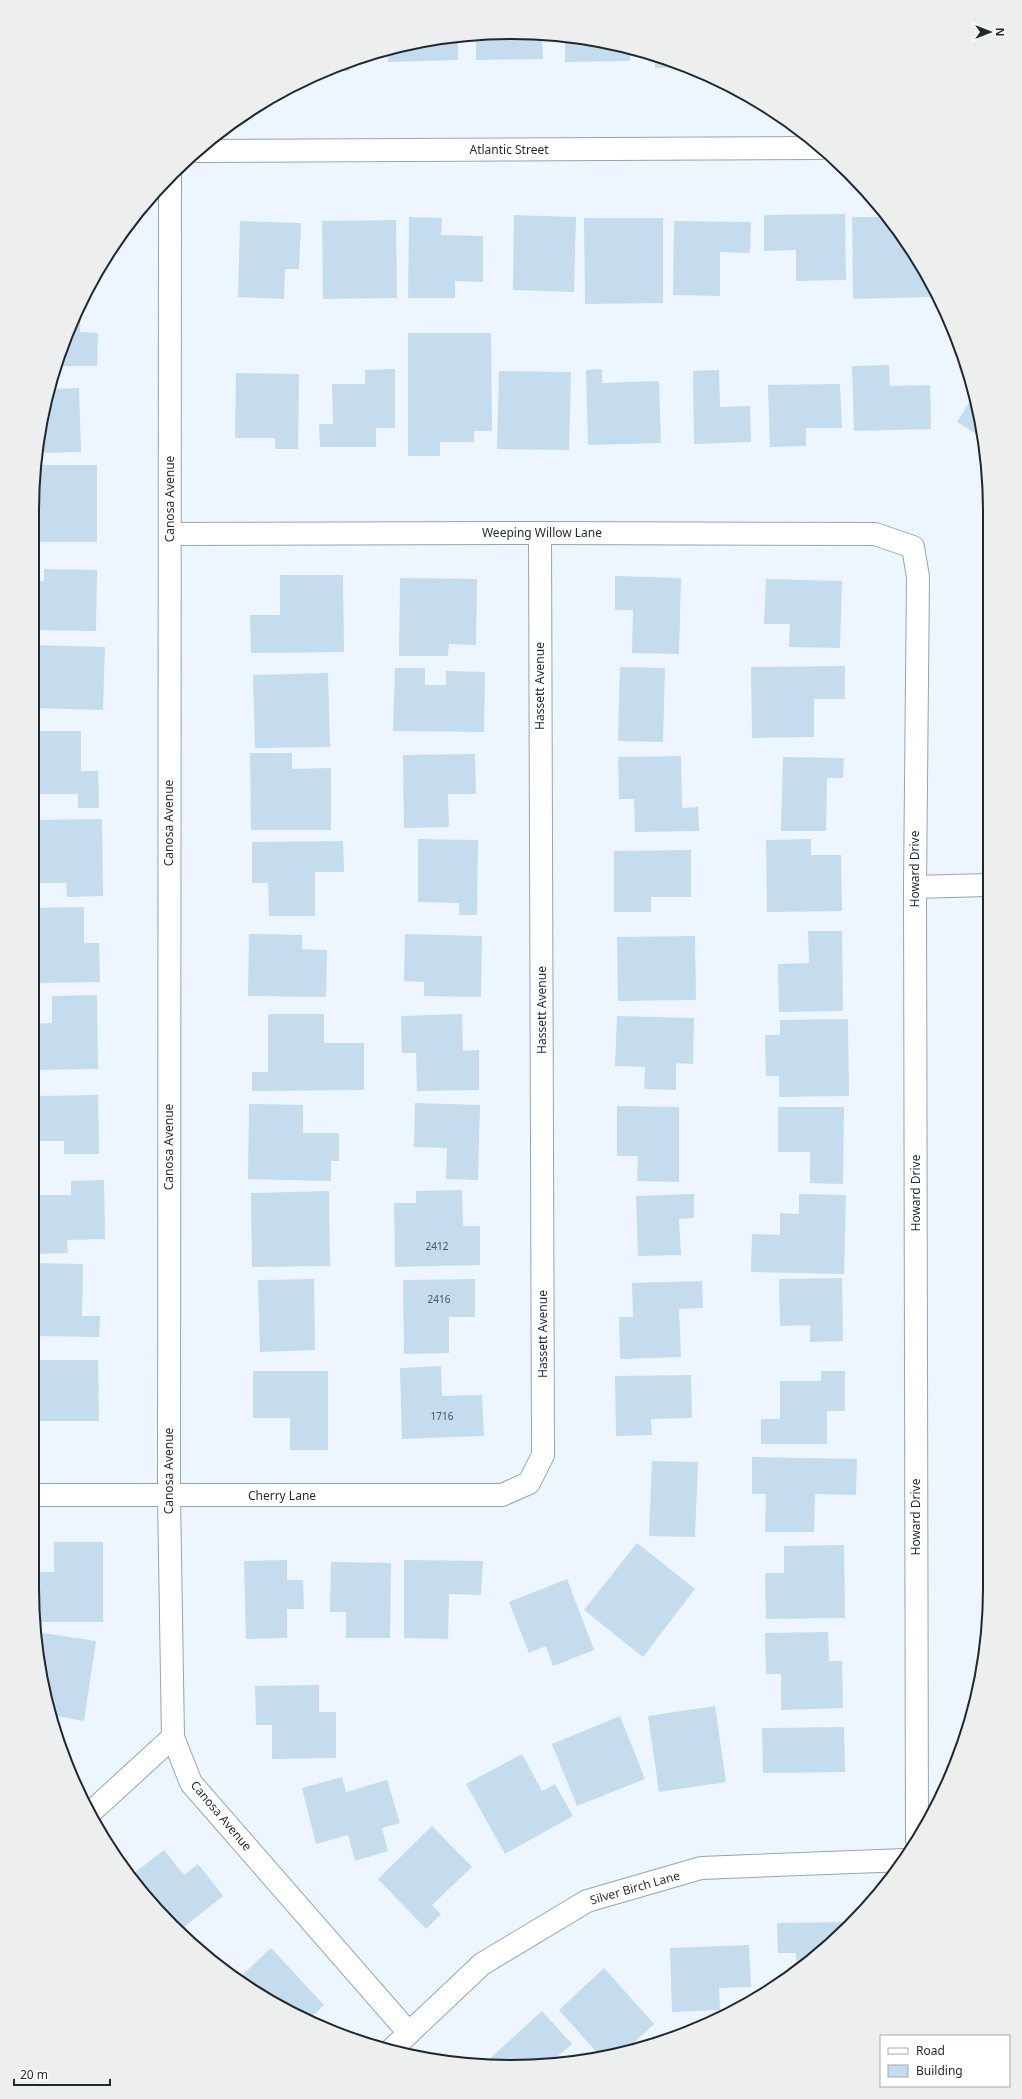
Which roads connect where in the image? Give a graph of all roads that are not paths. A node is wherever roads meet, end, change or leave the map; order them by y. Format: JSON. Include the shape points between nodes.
{"nodes":[{"id":1,"x":812,"y":148,"type":"edge"},
{"id":2,"x":206,"y":151,"type":"edge"},
{"id":3,"x":170,"y":185,"type":"edge"},
{"id":4,"x":540,"y":533,"type":"junction"},
{"id":5,"x":170,"y":534,"type":"junction"},
{"id":6,"x":913,"y":547,"type":"joint"},
{"id":7,"x":983,"y":885,"type":"edge"},
{"id":8,"x":915,"y":887,"type":"junction"},
{"id":9,"x":529,"y":1483,"type":"joint"},
{"id":10,"x":39,"y":1495,"type":"edge"},
{"id":11,"x":169,"y":1496,"type":"junction"},
{"id":12,"x":173,"y":1737,"type":"junction"},
{"id":13,"x":94,"y":1809,"type":"edge"},
{"id":14,"x":917,"y":1829,"type":"edge"},
{"id":15,"x":896,"y":1860,"type":"edge"},
{"id":16,"x":409,"y":2033,"type":"junction"},
{"id":17,"x":395,"y":2045,"type":"edge"}],
"edges":[{"from":1,"to":2,"type":"street","name":"Atlantic Street"},
{"from":3,"to":5,"type":"street","name":"Canosa Avenue"},
{"from":4,"to":5,"type":"street","name":"Weeping Willow Lane"},
{"from":4,"to":6,"type":"street","name":"Weeping Willow Lane","via":[[874,534]]},
{"from":4,"to":9,"type":"street","name":"Hassett Avenue","via":[[543,1455]]},
{"from":5,"to":11,"type":"street","name":"Canosa Avenue"},
{"from":6,"to":8,"type":"street","name":"Howard Drive","via":[[918,577]]},
{"from":7,"to":8,"type":"street"},
{"from":8,"to":14,"type":"street","name":"Howard Drive"},
{"from":9,"to":11,"type":"street","name":"Cherry Lane","via":[[502,1495]]},
{"from":10,"to":11,"type":"street","name":"Cherry Lane"},
{"from":11,"to":12,"type":"street","name":"Canosa Avenue"},
{"from":12,"to":13,"type":"street"},
{"from":12,"to":16,"type":"street","name":"Canosa Avenue","via":[[191,1783]]},
{"from":15,"to":16,"type":"street","name":"Silver Birch Lane","via":[[701,1868],[587,1901],[482,1964]]},
{"from":16,"to":17,"type":"street","name":"Silver Birch Lane"}]}
